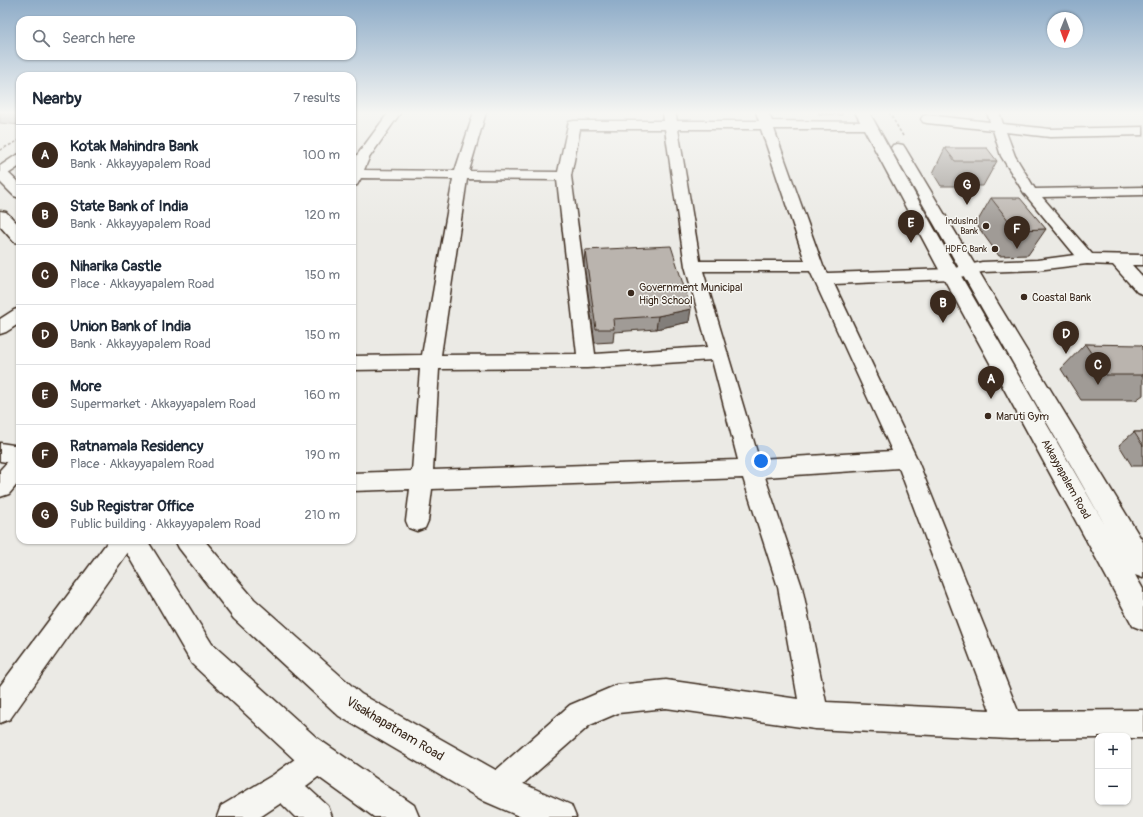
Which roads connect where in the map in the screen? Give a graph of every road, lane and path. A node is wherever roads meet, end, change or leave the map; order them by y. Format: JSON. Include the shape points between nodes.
{"nodes":[{"id":1,"x":14,"y":150,"type":"edge"},
{"id":2,"x":368,"y":150,"type":"edge"},
{"id":3,"x":468,"y":150,"type":"edge"},
{"id":4,"x":568,"y":150,"type":"edge"},
{"id":5,"x":675,"y":150,"type":"edge"},
{"id":6,"x":775,"y":150,"type":"edge"},
{"id":7,"x":889,"y":150,"type":"edge"},
{"id":8,"x":1006,"y":150,"type":"edge"},
{"id":9,"x":0,"y":159,"type":"edge"},
{"id":10,"x":16,"y":162,"type":"edge"},
{"id":11,"x":356,"y":171,"type":"edge"},
{"id":12,"x":0,"y":173,"type":"edge"},
{"id":13,"x":461,"y":174,"type":"junction"},
{"id":14,"x":564,"y":176,"type":"junction"},
{"id":15,"x":356,"y":178,"type":"edge"},
{"id":16,"x":16,"y":189,"type":"edge"},
{"id":17,"x":1143,"y":192,"type":"edge"},
{"id":18,"x":1031,"y":193,"type":"junction"},
{"id":19,"x":0,"y":216,"type":"edge"},
{"id":20,"x":16,"y":232,"type":"edge"},
{"id":21,"x":1087,"y":259,"type":"junction"},
{"id":22,"x":1118,"y":260,"type":"junction"},
{"id":23,"x":1143,"y":260,"type":"edge"},
{"id":24,"x":693,"y":266,"type":"junction"},
{"id":25,"x":959,"y":272,"type":"junction"},
{"id":26,"x":819,"y":273,"type":"junction"},
{"id":27,"x":1143,"y":288,"type":"edge"},
{"id":28,"x":16,"y":317,"type":"edge"},
{"id":29,"x":0,"y":328,"type":"edge"},
{"id":30,"x":719,"y":353,"type":"junction"},
{"id":31,"x":587,"y":361,"type":"junction"},
{"id":32,"x":430,"y":362,"type":"junction"},
{"id":33,"x":356,"y":363,"type":"edge"},
{"id":34,"x":0,"y":452,"type":"edge"},
{"id":35,"x":16,"y":454,"type":"edge"},
{"id":36,"x":906,"y":459,"type":"junction"},
{"id":37,"x":16,"y":469,"type":"edge"},
{"id":38,"x":751,"y":469,"type":"junction"},
{"id":39,"x":422,"y":479,"type":"junction"},
{"id":40,"x":356,"y":482,"type":"edge"},
{"id":41,"x":0,"y":487,"type":"edge"},
{"id":42,"x":417,"y":521,"type":"dead end"},
{"id":43,"x":120,"y":544,"type":"edge"},
{"id":44,"x":136,"y":544,"type":"edge"},
{"id":45,"x":191,"y":544,"type":"edge"},
{"id":46,"x":1143,"y":566,"type":"edge"},
{"id":47,"x":1143,"y":616,"type":"edge"},
{"id":48,"x":0,"y":709,"type":"edge"},
{"id":49,"x":815,"y":715,"type":"junction"},
{"id":50,"x":1143,"y":724,"type":"edge"},
{"id":51,"x":1010,"y":725,"type":"junction"},
{"id":52,"x":320,"y":758,"type":"junction"},
{"id":53,"x":283,"y":785,"type":"junction"},
{"id":54,"x":496,"y":789,"type":"junction"},
{"id":55,"x":232,"y":817,"type":"edge"},
{"id":56,"x":317,"y":817,"type":"edge"},
{"id":57,"x":402,"y":817,"type":"edge"},
{"id":58,"x":559,"y":817,"type":"edge"}],
"edges":[{"from":1,"to":9,"type":"main road"},
{"from":2,"to":11,"type":"street"},
{"from":3,"to":13,"type":"street"},
{"from":4,"to":14,"type":"street"},
{"from":5,"to":24,"type":"street"},
{"from":6,"to":26,"type":"street"},
{"from":7,"to":25,"type":"main road","name":"Akkayyapalem Road"},
{"from":8,"to":18,"type":"street"},
{"from":10,"to":12,"type":"main road"},
{"from":12,"to":16,"type":"main road"},
{"from":13,"to":14,"type":"street"},
{"from":13,"to":15,"type":"street"},
{"from":13,"to":32,"type":"street"},
{"from":14,"to":31,"type":"street"},
{"from":17,"to":18,"type":"street"},
{"from":18,"to":21,"type":"street"},
{"from":19,"to":20,"type":"main road"},
{"from":21,"to":22,"type":"street"},
{"from":21,"to":25,"type":"street","via":[[1037,265],[982,267]]},
{"from":22,"to":23,"type":"street"},
{"from":22,"to":27,"type":"street"},
{"from":24,"to":26,"type":"street"},
{"from":24,"to":30,"type":"street"},
{"from":25,"to":26,"type":"street"},
{"from":25,"to":46,"type":"main road","via":[[1075,450]]},
{"from":25,"to":47,"type":"main road","name":"Akkayyapalem Road"},
{"from":26,"to":36,"type":"street"},
{"from":28,"to":29,"type":"street"},
{"from":30,"to":31,"type":"street"},
{"from":30,"to":38,"type":"street"},
{"from":31,"to":32,"type":"street"},
{"from":32,"to":33,"type":"street"},
{"from":32,"to":39,"type":"street"},
{"from":34,"to":35,"type":"street"},
{"from":36,"to":38,"type":"street"},
{"from":36,"to":51,"type":"street"},
{"from":37,"to":41,"type":"main road"},
{"from":38,"to":39,"type":"street"},
{"from":38,"to":49,"type":"street","via":[[790,587]]},
{"from":39,"to":40,"type":"street"},
{"from":39,"to":42,"type":"street"},
{"from":43,"to":48,"type":"street"},
{"from":44,"to":52,"type":"main road","via":[[202,654],[306,749]]},
{"from":45,"to":54,"type":"main road","name":"Visakhapatnam Road","via":[[244,609],[350,705]]},
{"from":49,"to":51,"type":"street"},
{"from":49,"to":54,"type":"street","via":[[666,694],[617,699],[580,715]]},
{"from":50,"to":51,"type":"street"},
{"from":52,"to":53,"type":"street"},
{"from":52,"to":57,"type":"main road"},
{"from":53,"to":55,"type":"street"},
{"from":53,"to":56,"type":"street"},
{"from":54,"to":58,"type":"main road","name":"Visakhapatnam Road"}]}
